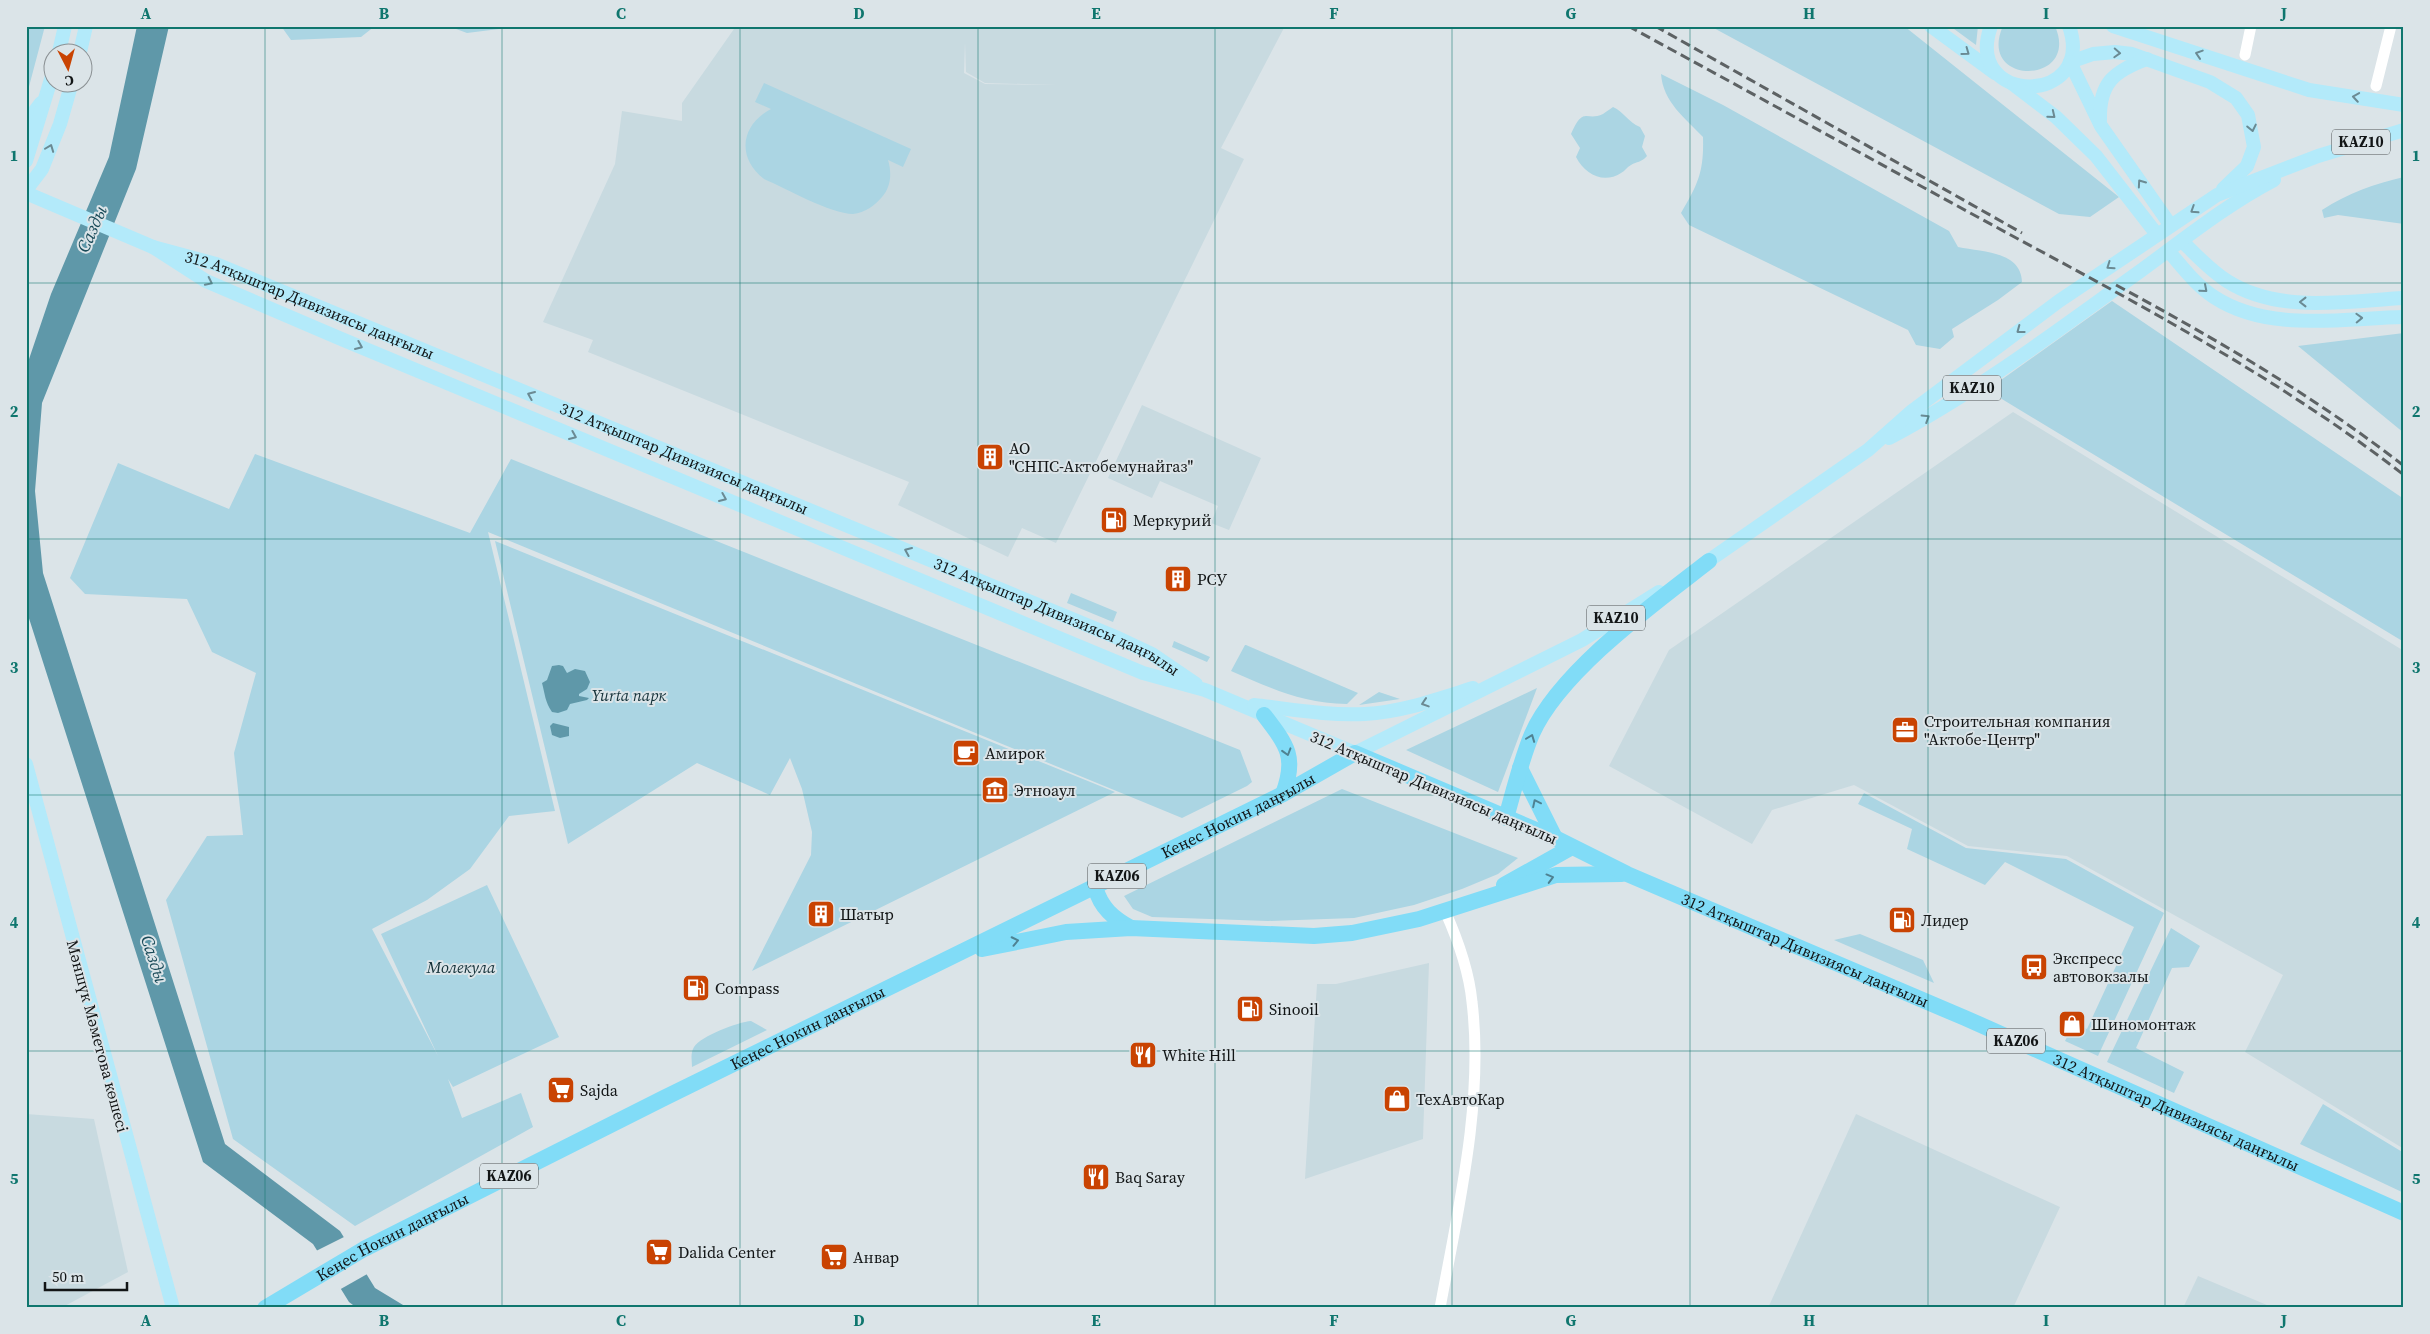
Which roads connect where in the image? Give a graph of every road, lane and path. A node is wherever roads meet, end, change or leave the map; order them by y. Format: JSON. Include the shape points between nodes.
{"nodes":[{"id":1,"x":65,"y":26,"type":"edge"},
{"id":2,"x":86,"y":26,"type":"edge"},
{"id":3,"x":1931,"y":26,"type":"edge"},
{"id":4,"x":1991,"y":26,"type":"edge"},
{"id":5,"x":2069,"y":26,"type":"edge"},
{"id":6,"x":2113,"y":26,"type":"edge"},
{"id":7,"x":2251,"y":26,"type":"edge"},
{"id":8,"x":2391,"y":26,"type":"edge"},
{"id":9,"x":61,"y":42,"type":"edge"},
{"id":10,"x":82,"y":42,"type":"edge"},
{"id":11,"x":2245,"y":55,"type":"dead end"},
{"id":12,"x":2147,"y":59,"type":"junction"},
{"id":13,"x":2070,"y":62,"type":"junction"},
{"id":14,"x":2001,"y":77,"type":"junction"},
{"id":15,"x":2014,"y":85,"type":"junction"},
{"id":16,"x":2376,"y":86,"type":"dead end"},
{"id":17,"x":69,"y":92,"type":"edge"},
{"id":18,"x":47,"y":94,"type":"joint"},
{"id":19,"x":2404,"y":105,"type":"edge"},
{"id":20,"x":26,"y":123,"type":"edge"},
{"id":21,"x":2101,"y":126,"type":"junction"},
{"id":22,"x":2404,"y":130,"type":"edge"},
{"id":23,"x":2318,"y":156,"type":"junction"},
{"id":24,"x":26,"y":162,"type":"edge"},
{"id":25,"x":26,"y":190,"type":"edge"},
{"id":26,"x":26,"y":193,"type":"edge"},
{"id":27,"x":2217,"y":195,"type":"junction"},
{"id":28,"x":2169,"y":223,"type":"dead end"},
{"id":29,"x":2152,"y":235,"type":"junction"},
{"id":30,"x":2184,"y":243,"type":"dead end"},
{"id":31,"x":153,"y":247,"type":"junction"},
{"id":32,"x":2166,"y":254,"type":"junction"},
{"id":33,"x":2404,"y":298,"type":"edge"},
{"id":34,"x":2404,"y":317,"type":"edge"},
{"id":35,"x":436,"y":356,"type":"junction"},
{"id":36,"x":428,"y":375,"type":"junction"},
{"id":37,"x":1868,"y":450,"type":"junction"},
{"id":38,"x":928,"y":560,"type":"junction"},
{"id":39,"x":1709,"y":561,"type":"junction"},
{"id":40,"x":920,"y":579,"type":"junction"},
{"id":41,"x":1051,"y":611,"type":"junction"},
{"id":42,"x":1043,"y":631,"type":"junction"},
{"id":43,"x":1521,"y":672,"type":"junction"},
{"id":44,"x":1205,"y":690,"type":"junction"},
{"id":45,"x":1236,"y":703,"type":"junction"},
{"id":46,"x":1264,"y":715,"type":"junction"},
{"id":47,"x":1355,"y":753,"type":"junction"},
{"id":48,"x":26,"y":764,"type":"edge"},
{"id":49,"x":1520,"y":768,"type":"junction"},
{"id":50,"x":1283,"y":794,"type":"junction"},
{"id":51,"x":1506,"y":818,"type":"junction"},
{"id":52,"x":1554,"y":838,"type":"junction"},
{"id":53,"x":1572,"y":847,"type":"junction"},
{"id":54,"x":1627,"y":874,"type":"junction"},
{"id":55,"x":1095,"y":887,"type":"junction"},
{"id":56,"x":1486,"y":897,"type":"junction"},
{"id":57,"x":1445,"y":911,"type":"junction"},
{"id":58,"x":1131,"y":928,"type":"junction"},
{"id":59,"x":951,"y":957,"type":"junction"},
{"id":60,"x":2404,"y":1213,"type":"edge"},
{"id":61,"x":173,"y":1308,"type":"edge"},
{"id":62,"x":265,"y":1308,"type":"edge"},
{"id":63,"x":1440,"y":1308,"type":"edge"}],
"edges":[{"from":1,"to":9,"type":"main road"},
{"from":2,"to":10,"type":"main road"},
{"from":3,"to":14,"type":"main road","one_way":true},
{"from":4,"to":14,"type":"main road","via":[[1987,51]]},
{"from":5,"to":13,"type":"main road","via":[[2073,40]]},
{"from":19,"to":6,"type":"main road","one_way":true,"via":[[2309,90]]},
{"from":7,"to":11,"type":"street"},
{"from":8,"to":16,"type":"street"},
{"from":13,"to":12,"type":"main road","one_way":true,"via":[[2093,54],[2115,52]]},
{"from":12,"to":21,"type":"main road","via":[[2116,73],[2106,86],[2100,103]]},
{"from":12,"to":27,"type":"main road","one_way":true,"via":[[2210,82],[2236,98],[2248,115],[2253,137],[2251,159]]},
{"from":13,"to":15,"type":"main road","via":[[2057,79],[2044,86]]},
{"from":13,"to":21,"type":"main road"},
{"from":14,"to":15,"type":"main road"},
{"from":15,"to":29,"type":"main road","one_way":true,"via":[[2056,117],[2096,156]]},
{"from":25,"to":17,"type":"main road","one_way":true,"via":[[42,169]]},
{"from":18,"to":20,"type":"main road"},
{"from":18,"to":24,"type":"main road"},
{"from":28,"to":21,"type":"main road","one_way":true},
{"from":22,"to":23,"type":"main road","number":"KAZ10"},
{"from":23,"to":27,"type":"main road","number":"KAZ10"},
{"from":23,"to":32,"type":"main road","number":"KAZ10","via":[[2257,188]]},
{"from":26,"to":31,"type":"main road","name":"312 Атқыштар Дивизиясы даңғылы"},
{"from":27,"to":29,"type":"main road","number":"KAZ10","one_way":true},
{"from":29,"to":37,"type":"main road","number":"KAZ10","one_way":true,"via":[[1912,411]]},
{"from":33,"to":30,"type":"main road","one_way":true,"via":[[2298,303],[2270,300],[2228,282]]},
{"from":31,"to":35,"type":"main road","name":"312 Атқыштар Дивизиясы даңғылы","via":[[216,264]]},
{"from":31,"to":36,"type":"main road","name":"312 Атқыштар Дивизиясы даңғылы","one_way":true,"via":[[206,281]]},
{"from":32,"to":34,"type":"main road","one_way":true,"via":[[2213,296],[2240,310],[2266,318]]},
{"from":37,"to":32,"type":"main road","number":"KAZ10","one_way":true,"via":[[1921,421],[2037,346]]},
{"from":35,"to":36,"type":"main road"},
{"from":38,"to":35,"type":"main road","name":"312 Атқыштар Дивизиясы даңғылы","one_way":true},
{"from":36,"to":40,"type":"main road","name":"312 Атқыштар Дивизиясы даңғылы","one_way":true},
{"from":37,"to":39,"type":"main road","number":"KAZ10"},
{"from":38,"to":40,"type":"main road"},
{"from":38,"to":41,"type":"main road","name":"312 Атқыштар Дивизиясы даңғылы"},
{"from":39,"to":43,"type":"main road","number":"KAZ10","via":[[1582,640]]},
{"from":49,"to":39,"type":"highway","one_way":true,"via":[[1532,734],[1553,699],[1588,661]]},
{"from":40,"to":42,"type":"main road","name":"312 Атқыштар Дивизиясы даңғылы"},
{"from":41,"to":42,"type":"main road"},
{"from":41,"to":44,"type":"main road","name":"312 Атқыштар Дивизиясы даңғылы","via":[[1152,654]]},
{"from":42,"to":44,"type":"main road","name":"312 Атқыштар Дивизиясы даңғылы","via":[[1143,673]]},
{"from":43,"to":45,"type":"main road","one_way":true,"via":[[1409,708],[1365,714],[1323,713]]},
{"from":43,"to":47,"type":"main road","number":"KAZ10"},
{"from":44,"to":45,"type":"main road","name":"312 Атқыштар Дивизиясы даңғылы"},
{"from":45,"to":46,"type":"main road","name":"312 Атқыштар Дивизиясы даңғылы"},
{"from":46,"to":47,"type":"main road","name":"312 Атқыштар Дивизиясы даңғылы"},
{"from":46,"to":50,"type":"highway","one_way":true,"via":[[1289,752],[1290,766]]},
{"from":47,"to":50,"type":"highway","name":"Кеңес Нокин даңғылы","number":"KАZ06"},
{"from":47,"to":51,"type":"highway","name":"312 Атқыштар Дивизиясы даңғылы","number":"KАZ06"},
{"from":48,"to":61,"type":"main road","name":"Мәншүк Мәметова көшесі"},
{"from":49,"to":51,"type":"highway"},
{"from":52,"to":49,"type":"highway","one_way":true},
{"from":50,"to":55,"type":"highway","name":"Кеңес Нокин даңғылы","number":"KАZ06"},
{"from":51,"to":52,"type":"highway","name":"312 Атқыштар Дивизиясы даңғылы","number":"KАZ06"},
{"from":52,"to":53,"type":"highway","name":"312 Атқыштар Дивизиясы даңғылы","number":"KАZ06"},
{"from":53,"to":54,"type":"highway","name":"312 Атқыштар Дивизиясы даңғылы","number":"KАZ06"},
{"from":53,"to":56,"type":"highway"},
{"from":56,"to":54,"type":"highway","one_way":true,"via":[[1556,875]]},
{"from":54,"to":60,"type":"highway","name":"312 Атқыштар Дивизиясы даңғылы","number":"KАZ06","via":[[1965,1018]]},
{"from":55,"to":58,"type":"highway","via":[[1106,911]]},
{"from":55,"to":59,"type":"highway","name":"Кеңес Нокин даңғылы","number":"KАZ06"},
{"from":56,"to":57,"type":"highway"},
{"from":57,"to":58,"type":"highway","via":[[1364,931],[1314,936]]},
{"from":57,"to":63,"type":"street","via":[[1458,941],[1472,1000],[1474,1047],[1471,1113]]},
{"from":59,"to":58,"type":"highway","one_way":true,"via":[[1050,934]]},
{"from":59,"to":62,"type":"highway","name":"Кеңес Нокин даңғылы","number":"KАZ06","via":[[364,1250]]}]}
